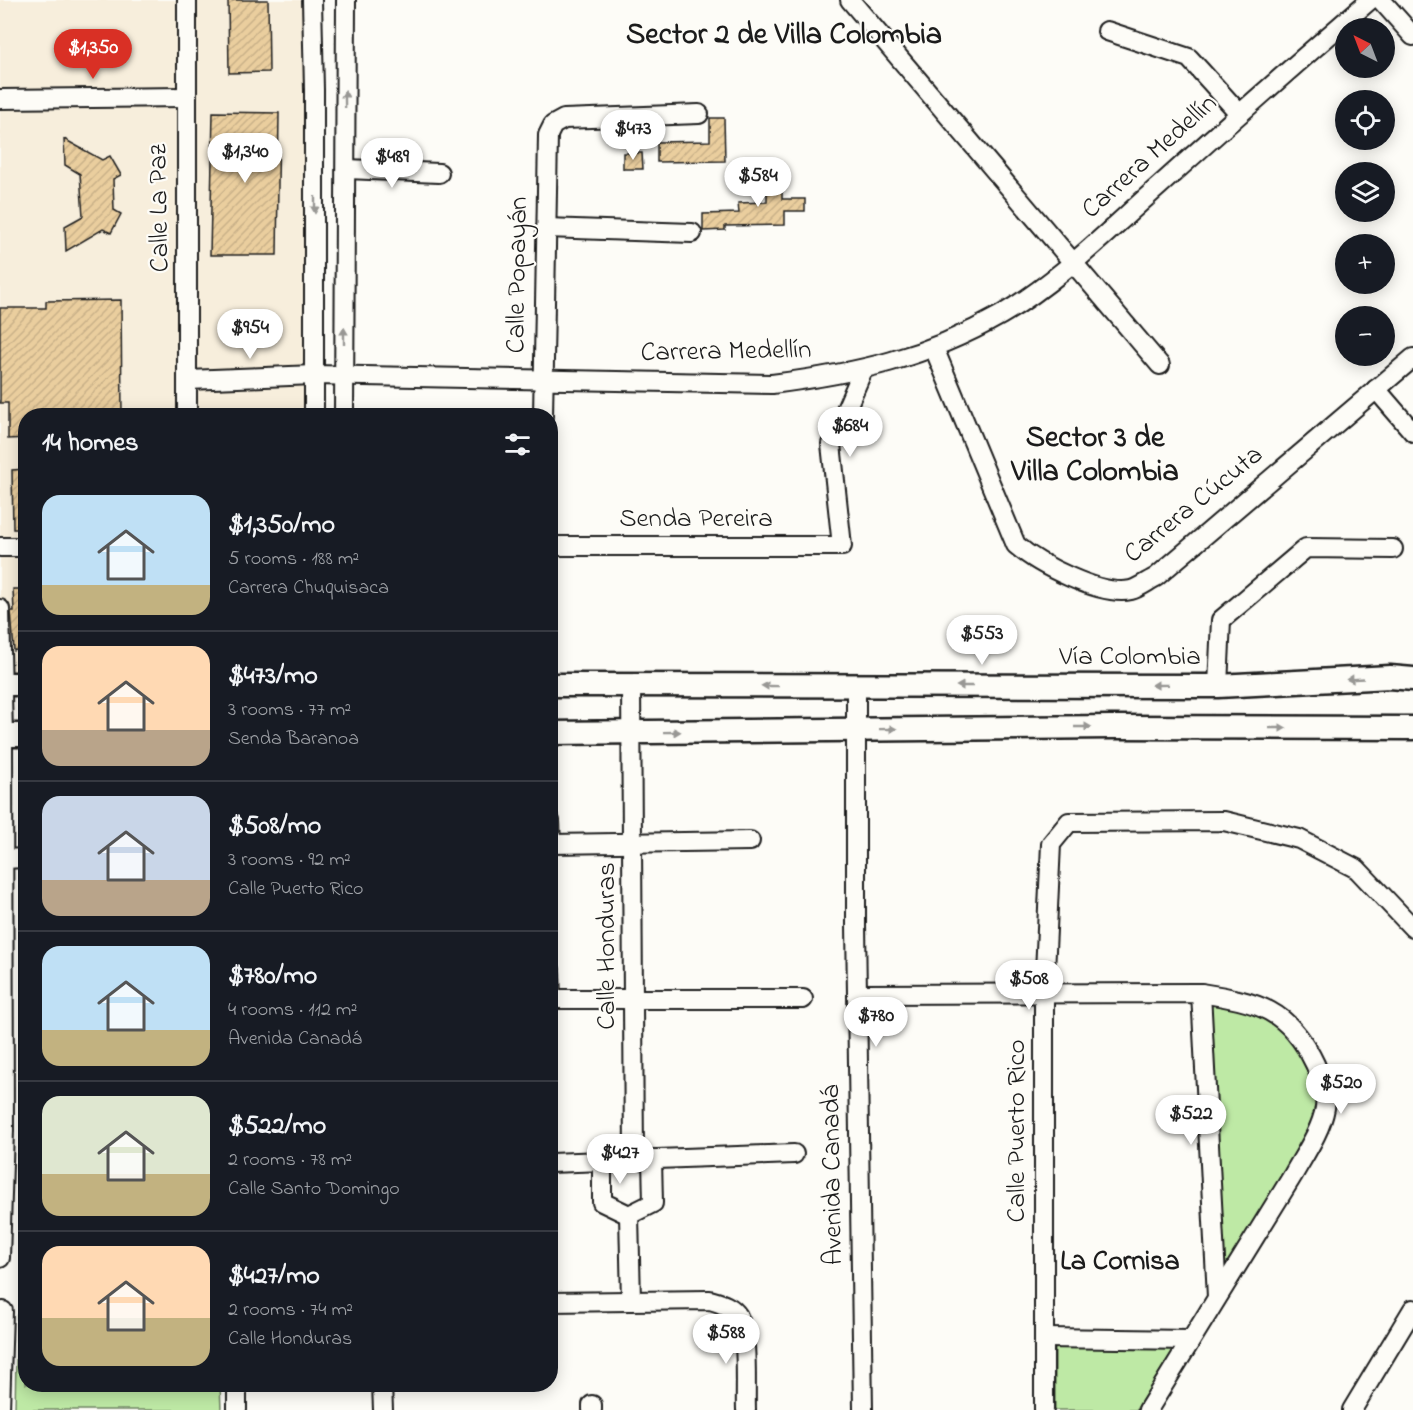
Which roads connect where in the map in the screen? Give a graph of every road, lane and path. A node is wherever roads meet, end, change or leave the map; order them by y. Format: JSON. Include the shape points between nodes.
{"nodes":[{"id":1,"x":186,"y":0,"type":"edge"},
{"id":2,"x":312,"y":0,"type":"edge"},
{"id":3,"x":346,"y":0,"type":"edge"},
{"id":4,"x":850,"y":0,"type":"edge"},
{"id":5,"x":1370,"y":0,"type":"edge"},
{"id":6,"x":1381,"y":0,"type":"edge"},
{"id":7,"x":1107,"y":31,"type":"dead end"},
{"id":8,"x":1413,"y":36,"type":"edge"},
{"id":9,"x":186,"y":97,"type":"junction"},
{"id":10,"x":0,"y":99,"type":"edge"},
{"id":11,"x":1239,"y":113,"type":"junction"},
{"id":12,"x":699,"y":114,"type":"dead end"},
{"id":13,"x":347,"y":168,"type":"junction"},
{"id":14,"x":439,"y":173,"type":"dead end"},
{"id":15,"x":546,"y":228,"type":"junction"},
{"id":16,"x":692,"y":233,"type":"dead end"},
{"id":17,"x":1074,"y":261,"type":"junction"},
{"id":18,"x":934,"y":348,"type":"junction"},
{"id":19,"x":1413,"y":358,"type":"edge"},
{"id":20,"x":1160,"y":365,"type":"dead end"},
{"id":21,"x":863,"y":370,"type":"junction"},
{"id":22,"x":314,"y":375,"type":"junction"},
{"id":23,"x":343,"y":377,"type":"junction"},
{"id":24,"x":542,"y":379,"type":"junction"},
{"id":25,"x":188,"y":380,"type":"junction"},
{"id":26,"x":1376,"y":389,"type":"junction"},
{"id":27,"x":188,"y":408,"type":"edge"},
{"id":28,"x":314,"y":408,"type":"edge"},
{"id":29,"x":344,"y":408,"type":"edge"},
{"id":30,"x":543,"y":408,"type":"edge"},
{"id":31,"x":1413,"y":432,"type":"edge"},
{"id":32,"x":558,"y":546,"type":"edge"},
{"id":33,"x":0,"y":547,"type":"edge"},
{"id":34,"x":18,"y":547,"type":"edge"},
{"id":35,"x":1393,"y":549,"type":"dead end"},
{"id":36,"x":0,"y":609,"type":"edge"},
{"id":37,"x":1413,"y":678,"type":"edge"},
{"id":38,"x":1,"y":684,"type":"edge"},
{"id":39,"x":18,"y":684,"type":"edge"},
{"id":40,"x":631,"y":684,"type":"junction"},
{"id":41,"x":558,"y":685,"type":"edge"},
{"id":42,"x":856,"y":686,"type":"junction"},
{"id":43,"x":1218,"y":686,"type":"junction"},
{"id":44,"x":1413,"y":728,"type":"edge"},
{"id":45,"x":855,"y":730,"type":"junction"},
{"id":46,"x":633,"y":732,"type":"junction"},
{"id":47,"x":558,"y":733,"type":"edge"},
{"id":48,"x":10,"y":735,"type":"edge"},
{"id":49,"x":750,"y":842,"type":"dead end"},
{"id":50,"x":558,"y":844,"type":"edge"},
{"id":51,"x":634,"y":844,"type":"junction"},
{"id":52,"x":3,"y":858,"type":"junction"},
{"id":53,"x":18,"y":858,"type":"edge"},
{"id":54,"x":1413,"y":928,"type":"edge"},
{"id":55,"x":2,"y":989,"type":"edge"},
{"id":56,"x":1044,"y":993,"type":"junction"},
{"id":57,"x":1202,"y":993,"type":"junction"},
{"id":58,"x":857,"y":994,"type":"junction"},
{"id":59,"x":558,"y":999,"type":"edge"},
{"id":60,"x":634,"y":999,"type":"junction"},
{"id":61,"x":803,"y":999,"type":"dead end"},
{"id":62,"x":2,"y":1130,"type":"edge"},
{"id":63,"x":794,"y":1154,"type":"dead end"},
{"id":64,"x":643,"y":1160,"type":"junction"},
{"id":65,"x":602,"y":1161,"type":"junction"},
{"id":66,"x":558,"y":1163,"type":"edge"},
{"id":67,"x":629,"y":1215,"type":"junction"},
{"id":68,"x":0,"y":1258,"type":"edge"},
{"id":69,"x":1217,"y":1298,"type":"junction"},
{"id":70,"x":631,"y":1301,"type":"junction"},
{"id":71,"x":558,"y":1302,"type":"edge"},
{"id":72,"x":1413,"y":1309,"type":"edge"},
{"id":73,"x":3,"y":1311,"type":"dead end"},
{"id":74,"x":1045,"y":1338,"type":"junction"},
{"id":75,"x":1191,"y":1340,"type":"junction"},
{"id":76,"x":0,"y":1378,"type":"edge"},
{"id":77,"x":237,"y":1392,"type":"edge"},
{"id":78,"x":382,"y":1392,"type":"edge"},
{"id":79,"x":0,"y":1410,"type":"edge"},
{"id":80,"x":237,"y":1410,"type":"edge"},
{"id":81,"x":383,"y":1410,"type":"edge"},
{"id":82,"x":746,"y":1410,"type":"edge"},
{"id":83,"x":863,"y":1410,"type":"edge"},
{"id":84,"x":1044,"y":1410,"type":"edge"},
{"id":85,"x":1148,"y":1410,"type":"edge"},
{"id":86,"x":1352,"y":1410,"type":"edge"}],
"edges":[{"from":1,"to":9,"type":"street","name":"Calle La Paz"},
{"from":2,"to":22,"type":"street","one_way":true},
{"from":13,"to":3,"type":"street","one_way":true},
{"from":4,"to":17,"type":"street"},
{"from":5,"to":11,"type":"street","name":"Carrera Medellín"},
{"from":6,"to":8,"type":"street"},
{"from":7,"to":11,"type":"street","via":[[1189,58]]},
{"from":9,"to":10,"type":"street"},
{"from":9,"to":25,"type":"street","name":"Calle La Paz"},
{"from":11,"to":17,"type":"street","name":"Carrera Medellín"},
{"from":12,"to":15,"type":"street","name":"Calle Popayán","via":[[564,119],[553,125],[548,135]]},
{"from":13,"to":14,"type":"street"},
{"from":23,"to":13,"type":"street","one_way":true},
{"from":15,"to":16,"type":"street"},
{"from":15,"to":24,"type":"street","name":"Calle Popayán"},
{"from":17,"to":18,"type":"street","name":"Carrera Medellín","via":[[1001,315]]},
{"from":17,"to":20,"type":"street"},
{"from":18,"to":21,"type":"street","name":"Carrera Medellín"},
{"from":18,"to":26,"type":"street","name":"Carrera Cúcuta","via":[[1016,545],[1034,560],[1109,591],[1131,590],[1156,577]]},
{"from":19,"to":26,"type":"street","name":"Carrera Cúcuta"},
{"from":21,"to":24,"type":"street","name":"Carrera Medellín","via":[[772,384]]},
{"from":21,"to":32,"type":"street","name":"Senda Pereira","via":[[831,444],[842,546]]},
{"from":22,"to":23,"type":"street","name":"Carrera Medellín"},
{"from":22,"to":25,"type":"street","name":"Carrera Medellín"},
{"from":22,"to":28,"type":"street"},
{"from":23,"to":24,"type":"street","name":"Carrera Medellín"},
{"from":23,"to":29,"type":"street"},
{"from":24,"to":30,"type":"street","name":"Calle Popayán"},
{"from":25,"to":27,"type":"street","name":"Calle La Paz"},
{"from":26,"to":31,"type":"street"},
{"from":33,"to":34,"type":"street"},
{"from":35,"to":43,"type":"street","via":[[1306,548],[1221,620]]},
{"from":36,"to":38,"type":"street"},
{"from":37,"to":43,"type":"main road","name":"Vía Colombia","one_way":true},
{"from":38,"to":39,"type":"main road"},
{"from":38,"to":48,"type":"street"},
{"from":40,"to":41,"type":"main road","name":"Vía Colombia"},
{"from":42,"to":40,"type":"main road","name":"Vía Colombia","one_way":true},
{"from":40,"to":46,"type":"street"},
{"from":43,"to":42,"type":"main road","name":"Vía Colombia","one_way":true},
{"from":42,"to":45,"type":"street","name":"Avenida Canadá"},
{"from":45,"to":44,"type":"main road","one_way":true},
{"from":46,"to":45,"type":"main road","one_way":true},
{"from":45,"to":58,"type":"street","name":"Avenida Canadá"},
{"from":46,"to":47,"type":"main road"},
{"from":46,"to":51,"type":"street","name":"Calle Honduras"},
{"from":48,"to":52,"type":"street"},
{"from":49,"to":51,"type":"street"},
{"from":50,"to":51,"type":"street"},
{"from":51,"to":60,"type":"street","name":"Calle Honduras"},
{"from":52,"to":53,"type":"street"},
{"from":52,"to":55,"type":"street"},
{"from":54,"to":56,"type":"street","name":"Calle Puerto Rico","via":[[1357,869],[1299,839],[1224,821],[1069,822],[1051,844]]},
{"from":55,"to":62,"type":"street"},
{"from":56,"to":57,"type":"street"},
{"from":56,"to":58,"type":"street"},
{"from":56,"to":74,"type":"street","name":"Calle Puerto Rico"},
{"from":57,"to":69,"type":"street"},
{"from":57,"to":69,"type":"street","via":[[1247,1000],[1286,1021],[1304,1041],[1322,1078],[1325,1108],[1293,1175]]},
{"from":58,"to":83,"type":"street","name":"Avenida Canadá"},
{"from":59,"to":60,"type":"street"},
{"from":60,"to":61,"type":"street"},
{"from":60,"to":64,"type":"street","name":"Calle Honduras"},
{"from":62,"to":68,"type":"street"},
{"from":63,"to":64,"type":"street"},
{"from":64,"to":65,"type":"street"},
{"from":64,"to":67,"type":"street","name":"Calle Honduras","via":[[653,1203]]},
{"from":65,"to":66,"type":"street"},
{"from":65,"to":67,"type":"street","via":[[602,1203]]},
{"from":67,"to":70,"type":"street"},
{"from":69,"to":75,"type":"street"},
{"from":70,"to":71,"type":"street"},
{"from":70,"to":82,"type":"street","via":[[710,1300],[726,1305],[737,1316],[743,1337]]},
{"from":72,"to":86,"type":"street"},
{"from":73,"to":76,"type":"street"},
{"from":74,"to":75,"type":"street"},
{"from":74,"to":84,"type":"street","name":"Calle Puerto Rico"},
{"from":75,"to":85,"type":"street"},
{"from":76,"to":79,"type":"street"},
{"from":77,"to":80,"type":"street"},
{"from":78,"to":81,"type":"street"}]}
